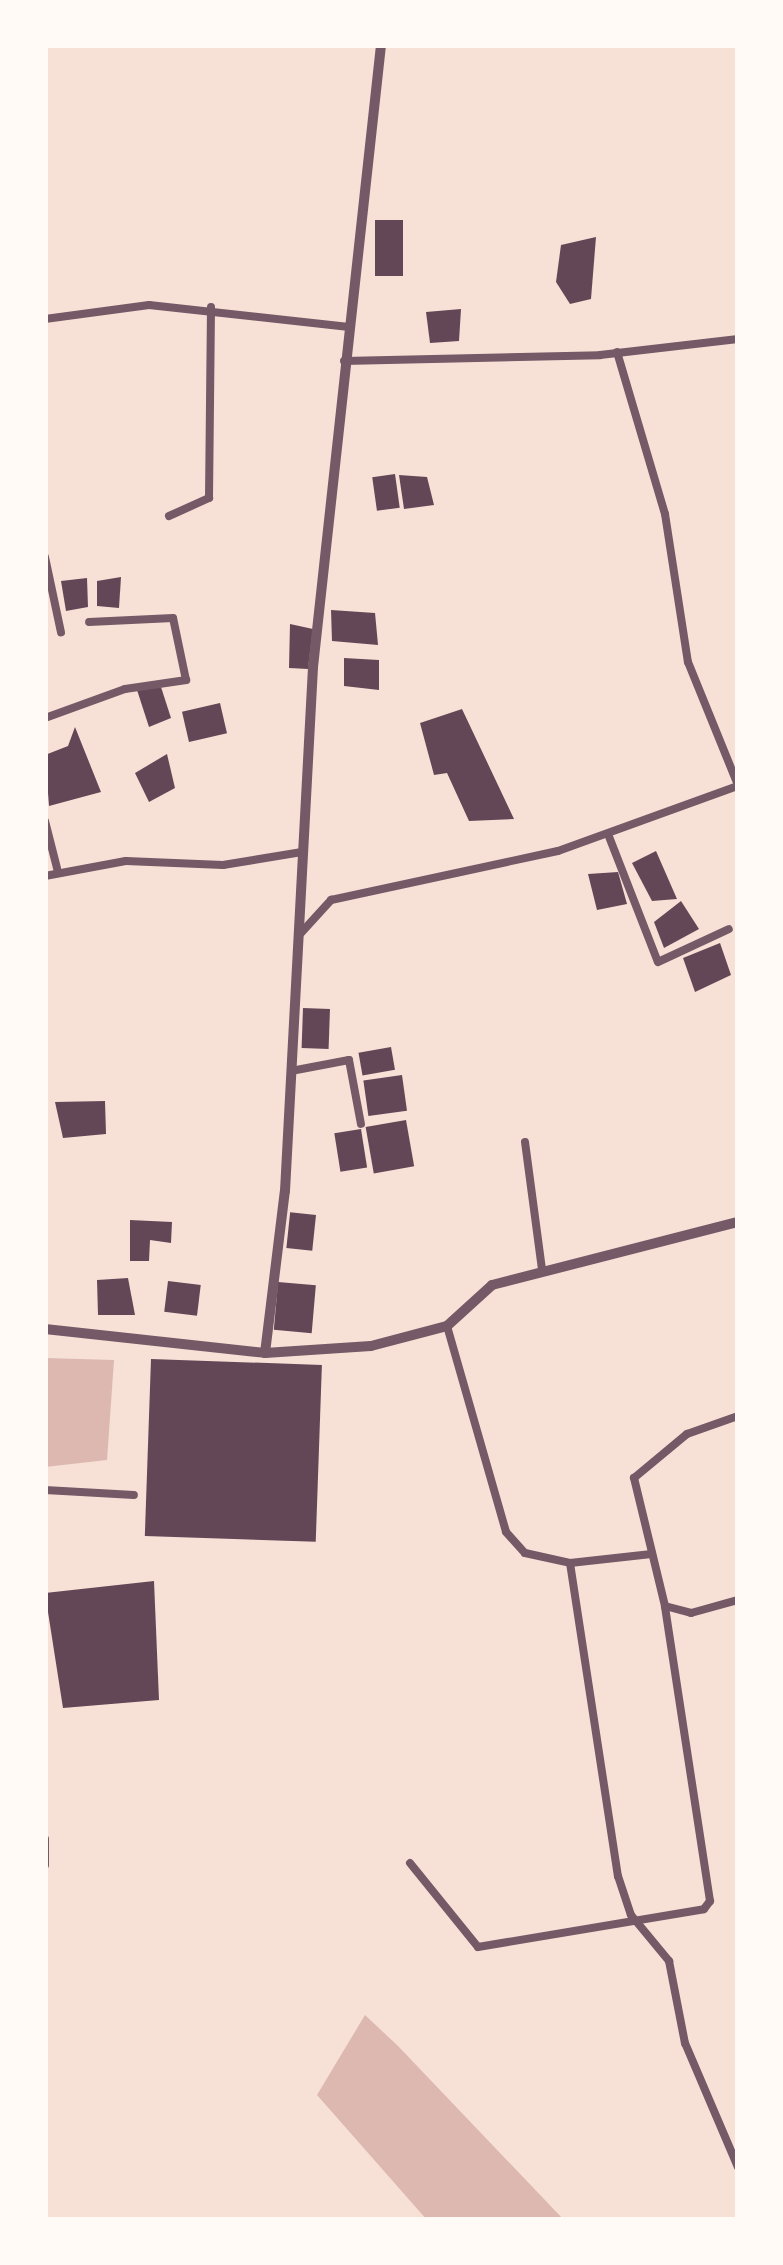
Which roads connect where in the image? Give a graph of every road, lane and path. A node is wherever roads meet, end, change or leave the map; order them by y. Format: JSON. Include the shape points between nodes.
{"nodes":[{"id":1,"x":381,"y":45,"type":"edge"},
{"id":2,"x":211,"y":307,"type":"junction"},
{"id":3,"x":45,"y":319,"type":"edge"},
{"id":4,"x":347,"y":326,"type":"junction"},
{"id":5,"x":738,"y":339,"type":"edge"},
{"id":6,"x":617,"y":352,"type":"junction"},
{"id":7,"x":344,"y":361,"type":"junction"},
{"id":8,"x":169,"y":516,"type":"dead end"},
{"id":9,"x":45,"y":557,"type":"edge"},
{"id":10,"x":89,"y":622,"type":"dead end"},
{"id":11,"x":61,"y":632,"type":"dead end"},
{"id":12,"x":45,"y":718,"type":"edge"},
{"id":13,"x":738,"y":785,"type":"edge"},
{"id":14,"x":45,"y":821,"type":"edge"},
{"id":15,"x":608,"y":834,"type":"junction"},
{"id":16,"x":302,"y":852,"type":"junction"},
{"id":17,"x":57,"y":868,"type":"junction"},
{"id":18,"x":45,"y":876,"type":"edge"},
{"id":19,"x":728,"y":929,"type":"dead end"},
{"id":20,"x":297,"y":941,"type":"junction"},
{"id":21,"x":291,"y":1070,"type":"junction"},
{"id":22,"x":361,"y":1124,"type":"dead end"},
{"id":23,"x":524,"y":1142,"type":"dead end"},
{"id":24,"x":738,"y":1222,"type":"edge"},
{"id":25,"x":542,"y":1270,"type":"junction"},
{"id":26,"x":447,"y":1326,"type":"junction"},
{"id":27,"x":45,"y":1329,"type":"edge"},
{"id":28,"x":265,"y":1352,"type":"junction"},
{"id":29,"x":738,"y":1418,"type":"edge"},
{"id":30,"x":45,"y":1490,"type":"edge"},
{"id":31,"x":134,"y":1495,"type":"dead end"},
{"id":32,"x":652,"y":1554,"type":"junction"},
{"id":33,"x":570,"y":1562,"type":"junction"},
{"id":34,"x":738,"y":1600,"type":"edge"},
{"id":35,"x":665,"y":1606,"type":"junction"},
{"id":36,"x":45,"y":1839,"type":"edge"},
{"id":37,"x":410,"y":1862,"type":"dead end"},
{"id":38,"x":45,"y":1865,"type":"edge"},
{"id":39,"x":631,"y":1916,"type":"junction"},
{"id":40,"x":738,"y":2167,"type":"edge"}],
"edges":[{"from":1,"to":4,"type":"street"},
{"from":2,"to":3,"type":"street"},
{"from":2,"to":4,"type":"street"},
{"from":2,"to":8,"type":"street","via":[[209,498]]},
{"from":4,"to":7,"type":"street"},
{"from":5,"to":6,"type":"street"},
{"from":6,"to":7,"type":"street"},
{"from":6,"to":13,"type":"street","via":[[665,514],[688,662]]},
{"from":7,"to":16,"type":"street"},
{"from":9,"to":11,"type":"street"},
{"from":10,"to":12,"type":"street","via":[[173,618],[186,680],[125,688]]},
{"from":13,"to":15,"type":"street"},
{"from":14,"to":17,"type":"street"},
{"from":15,"to":19,"type":"street","via":[[658,962]]},
{"from":15,"to":20,"type":"street","via":[[330,900]]},
{"from":16,"to":17,"type":"street","via":[[223,865]]},
{"from":16,"to":20,"type":"street"},
{"from":17,"to":18,"type":"street"},
{"from":20,"to":21,"type":"street"},
{"from":21,"to":22,"type":"street","via":[[349,1060]]},
{"from":21,"to":28,"type":"street"},
{"from":23,"to":25,"type":"street"},
{"from":24,"to":25,"type":"street"},
{"from":25,"to":26,"type":"street","via":[[492,1285]]},
{"from":26,"to":28,"type":"street","via":[[370,1346]]},
{"from":26,"to":33,"type":"street","via":[[506,1532],[525,1553]]},
{"from":27,"to":28,"type":"street"},
{"from":29,"to":32,"type":"street","via":[[687,1434],[634,1478]]},
{"from":30,"to":31,"type":"street"},
{"from":32,"to":33,"type":"street"},
{"from":32,"to":35,"type":"street"},
{"from":33,"to":39,"type":"street","via":[[601,1795]]},
{"from":34,"to":35,"type":"street","via":[[691,1613]]},
{"from":35,"to":39,"type":"street","via":[[710,1900],[704,1909]]},
{"from":36,"to":38,"type":"street"},
{"from":37,"to":39,"type":"street","via":[[478,1946]]},
{"from":39,"to":40,"type":"street","via":[[669,1960],[685,2043]]}]}
